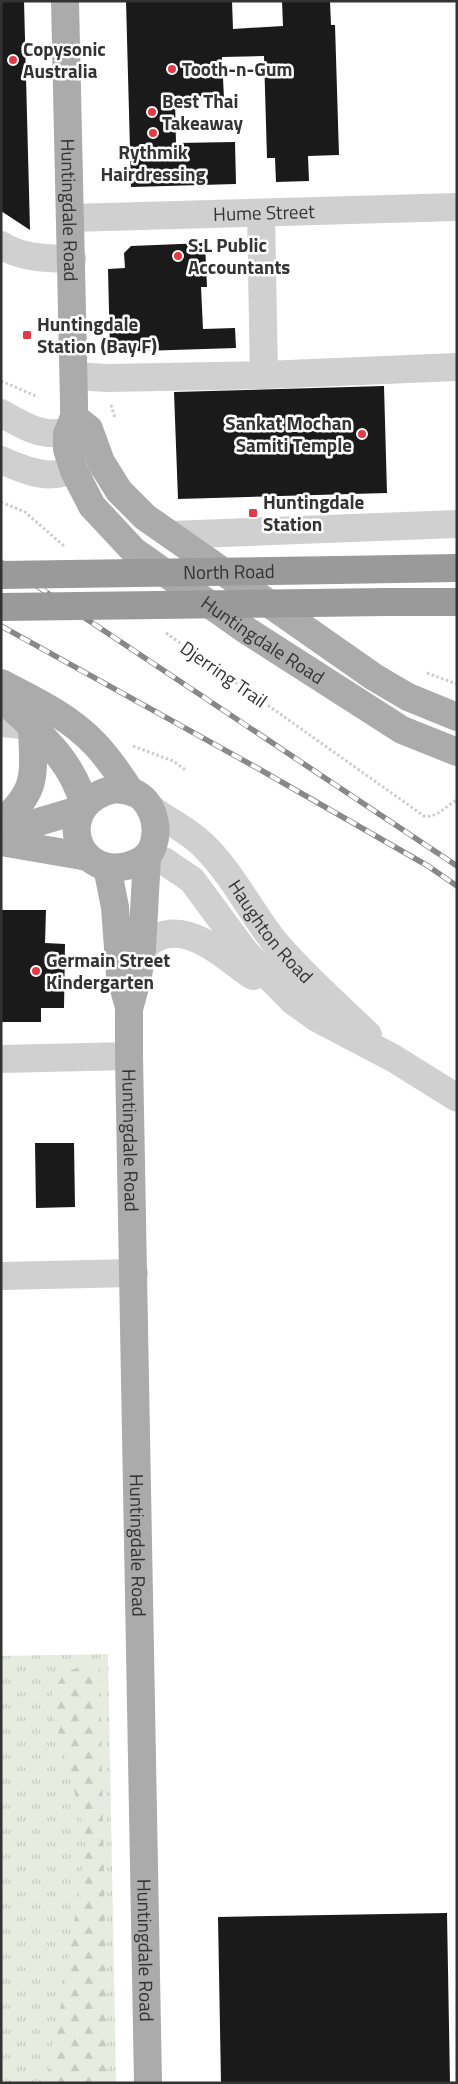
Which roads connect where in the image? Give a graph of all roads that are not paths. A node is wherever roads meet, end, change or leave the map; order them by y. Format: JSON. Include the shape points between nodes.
{"nodes":[{"id":1,"x":65,"y":1,"type":"edge"},
{"id":2,"x":457,"y":207,"type":"edge"},
{"id":3,"x":261,"y":214,"type":"junction"},
{"id":4,"x":70,"y":218,"type":"junction"},
{"id":5,"x":1,"y":244,"type":"edge"},
{"id":6,"x":72,"y":260,"type":"junction"},
{"id":7,"x":457,"y":367,"type":"edge"},
{"id":8,"x":264,"y":375,"type":"junction"},
{"id":9,"x":74,"y":376,"type":"junction"},
{"id":10,"x":1,"y":413,"type":"edge"},
{"id":11,"x":76,"y":426,"type":"junction"},
{"id":12,"x":99,"y":458,"type":"junction"},
{"id":13,"x":1,"y":460,"type":"edge"},
{"id":14,"x":74,"y":471,"type":"junction"},
{"id":15,"x":457,"y":524,"type":"edge"},
{"id":16,"x":172,"y":536,"type":"junction"},
{"id":17,"x":457,"y":568,"type":"edge"},
{"id":18,"x":1,"y":575,"type":"edge"},
{"id":19,"x":457,"y":602,"type":"edge"},
{"id":20,"x":1,"y":607,"type":"edge"},
{"id":21,"x":1,"y":683,"type":"edge"},
{"id":22,"x":1,"y":698,"type":"edge"},
{"id":23,"x":457,"y":717,"type":"edge"},
{"id":24,"x":1,"y":723,"type":"edge"},
{"id":25,"x":32,"y":726,"type":"junction"},
{"id":26,"x":457,"y":752,"type":"edge"},
{"id":27,"x":140,"y":799,"type":"junction"},
{"id":28,"x":83,"y":808,"type":"junction"},
{"id":29,"x":1,"y":822,"type":"edge"},
{"id":30,"x":1,"y":833,"type":"edge"},
{"id":31,"x":1,"y":842,"type":"edge"},
{"id":32,"x":148,"y":856,"type":"junction"},
{"id":33,"x":98,"y":862,"type":"junction"},
{"id":34,"x":142,"y":949,"type":"junction"},
{"id":35,"x":293,"y":1001,"type":"junction"},
{"id":36,"x":129,"y":1009,"type":"junction"},
{"id":37,"x":128,"y":1056,"type":"junction"},
{"id":38,"x":393,"y":1058,"type":"junction"},
{"id":39,"x":1,"y":1059,"type":"edge"},
{"id":40,"x":457,"y":1098,"type":"edge"},
{"id":41,"x":134,"y":1274,"type":"junction"},
{"id":42,"x":1,"y":1276,"type":"edge"},
{"id":43,"x":148,"y":2083,"type":"edge"}],
"edges":[{"from":1,"to":4,"type":"main road","name":"Huntingdale Road"},
{"from":2,"to":3,"type":"street","name":"Hume Street"},
{"from":3,"to":4,"type":"street","name":"Hume Street"},
{"from":3,"to":8,"type":"street"},
{"from":4,"to":6,"type":"main road","name":"Huntingdale Road"},
{"from":5,"to":6,"type":"street","via":[[34,257]]},
{"from":6,"to":9,"type":"main road","name":"Huntingdale Road"},
{"from":7,"to":8,"type":"street"},
{"from":8,"to":9,"type":"street"},
{"from":9,"to":11,"type":"main road","name":"Huntingdale Road"},
{"from":10,"to":11,"type":"street","via":[[28,429],[55,434]]},
{"from":11,"to":12,"type":"main road","name":"Huntingdale Road"},
{"from":11,"to":14,"type":"main road","name":"Huntingdale Road","via":[[67,449]]},
{"from":12,"to":14,"type":"street"},
{"from":12,"to":16,"type":"main road","name":"Huntingdale Road","via":[[131,504]]},
{"from":13,"to":14,"type":"street","via":[[43,474]]},
{"from":14,"to":26,"type":"main road","name":"Huntingdale Road","via":[[92,506],[134,551],[246,630],[402,730]]},
{"from":15,"to":16,"type":"street","name":"North Road"},
{"from":16,"to":23,"type":"main road","name":"Huntingdale Road","via":[[374,677]]},
{"from":17,"to":18,"type":"highway","name":"North Road","bridge":true},
{"from":19,"to":20,"type":"highway","name":"North Road","bridge":true},
{"from":21,"to":27,"type":"main road","name":"Haughton Road","via":[[46,706],[86,736]]},
{"from":22,"to":25,"type":"main road"},
{"from":24,"to":25,"type":"street"},
{"from":25,"to":28,"type":"main road","via":[[57,752],[74,777]]},
{"from":25,"to":29,"type":"main road","via":[[34,768],[31,787],[22,803]]},
{"from":27,"to":28,"type":"main road","via":[[115,789],[90,798]]},
{"from":27,"to":32,"type":"main road","via":[[155,819],[156,833]]},
{"from":27,"to":38,"type":"street","name":"Haughton Road","via":[[206,848],[281,949]]},
{"from":28,"to":30,"type":"main road"},
{"from":28,"to":33,"type":"main road","via":[[76,828],[79,842]]},
{"from":31,"to":33,"type":"main road"},
{"from":32,"to":33,"type":"main road","via":[[121,868]]},
{"from":32,"to":34,"type":"main road","name":"Huntingdale Road"},
{"from":32,"to":35,"type":"street","name":"Haughton Road","via":[[164,861],[192,880],[245,952]]},
{"from":33,"to":36,"type":"main road","name":"Huntingdale Road","via":[[115,907],[120,975]]},
{"from":34,"to":35,"type":"street","via":[[164,934],[193,937]]},
{"from":34,"to":36,"type":"main road","name":"Huntingdale Road"},
{"from":35,"to":38,"type":"street","name":"Haughton Road"},
{"from":36,"to":37,"type":"main road","name":"Huntingdale Road"},
{"from":37,"to":39,"type":"street"},
{"from":37,"to":41,"type":"main road","name":"Huntingdale Road"},
{"from":38,"to":40,"type":"street","name":"Haughton Road"},
{"from":41,"to":42,"type":"street"},
{"from":41,"to":43,"type":"main road","name":"Huntingdale Road"}]}
